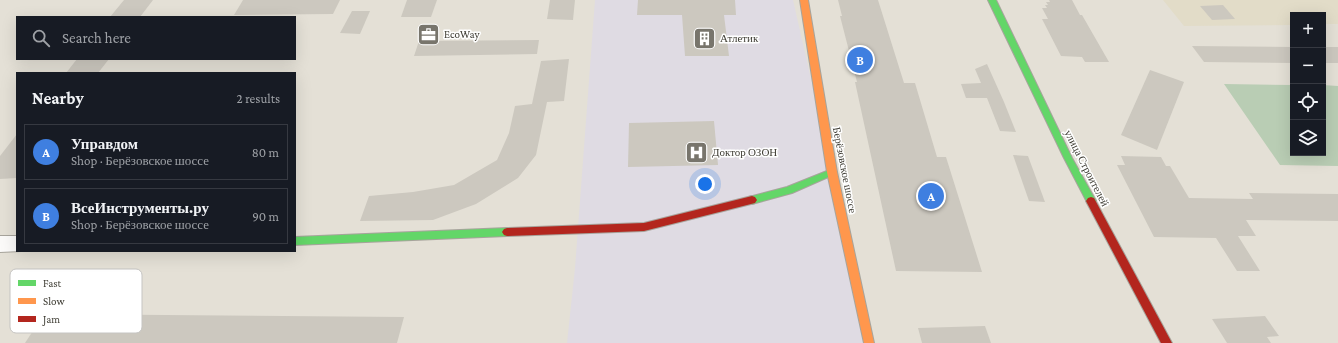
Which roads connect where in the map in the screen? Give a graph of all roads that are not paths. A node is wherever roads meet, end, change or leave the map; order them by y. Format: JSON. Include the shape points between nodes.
{"nodes":[{"id":1,"x":804,"y":0,"type":"edge"},
{"id":2,"x":992,"y":0,"type":"edge"},
{"id":3,"x":832,"y":172,"type":"junction"},
{"id":4,"x":296,"y":241,"type":"edge"},
{"id":5,"x":0,"y":244,"type":"edge"},
{"id":6,"x":16,"y":244,"type":"edge"},
{"id":7,"x":869,"y":343,"type":"edge"},
{"id":8,"x":1167,"y":343,"type":"edge"}],
"edges":[{"from":1,"to":3,"type":"main road","name":"Берёзовское шоссе"},
{"from":2,"to":8,"type":"main road","name":"улица Строителей","via":[[1068,158]]},
{"from":3,"to":4,"type":"main road","via":[[790,190],[644,227]]},
{"from":3,"to":7,"type":"main road","name":"Берёзовское шоссе"},
{"from":5,"to":6,"type":"street"}]}
